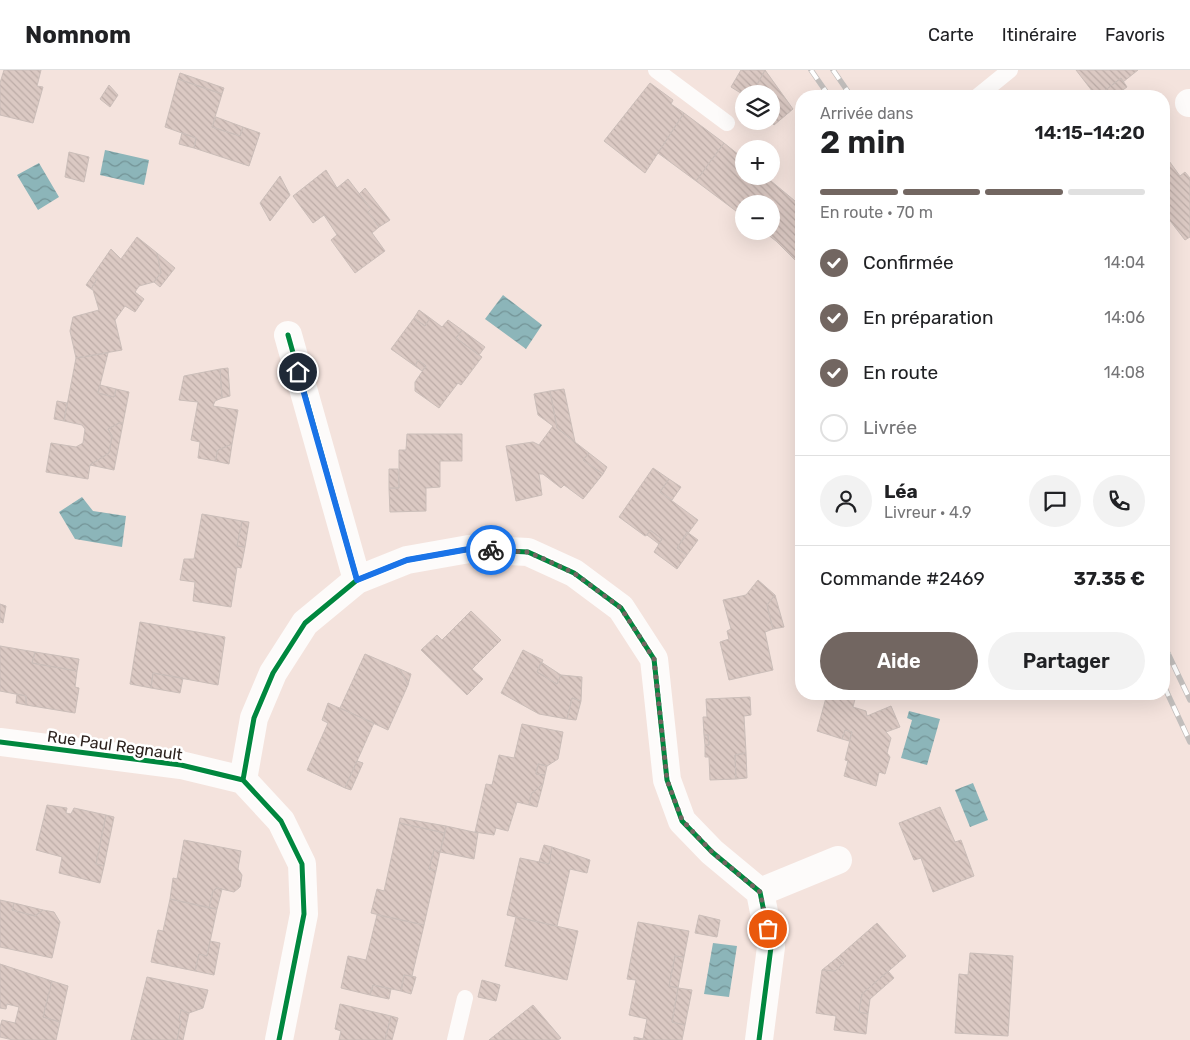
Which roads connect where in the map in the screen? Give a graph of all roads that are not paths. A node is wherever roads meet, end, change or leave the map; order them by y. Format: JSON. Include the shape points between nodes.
{"nodes":[{"id":1,"x":656,"y":70,"type":"edge"},
{"id":2,"x":1010,"y":70,"type":"edge"},
{"id":3,"x":985,"y":90,"type":"edge"},
{"id":4,"x":727,"y":123,"type":"dead end"},
{"id":5,"x":288,"y":335,"type":"dead end"},
{"id":6,"x":357,"y":580,"type":"junction"},
{"id":7,"x":0,"y":744,"type":"edge"},
{"id":8,"x":243,"y":780,"type":"junction"},
{"id":9,"x":838,"y":860,"type":"dead end"},
{"id":10,"x":760,"y":892,"type":"junction"},
{"id":11,"x":465,"y":998,"type":"dead end"},
{"id":12,"x":279,"y":1040,"type":"edge"},
{"id":13,"x":455,"y":1040,"type":"edge"},
{"id":14,"x":759,"y":1040,"type":"edge"}],
"edges":[{"from":1,"to":4,"type":"lane"},
{"from":2,"to":3,"type":"lane"},
{"from":5,"to":6,"type":"street"},
{"from":6,"to":8,"type":"street","via":[[305,623],[273,673],[254,718]]},
{"from":6,"to":10,"type":"street","via":[[407,560],[469,549],[528,552],[574,573],[621,608],[654,659],[667,780],[682,820],[712,852]]},
{"from":7,"to":8,"type":"street","name":"Rue Paul Regnault","via":[[181,766]]},
{"from":8,"to":12,"type":"street","via":[[281,821],[302,864],[304,914]]},
{"from":9,"to":10,"type":"street"},
{"from":10,"to":14,"type":"street","via":[[771,947]]},
{"from":11,"to":13,"type":"lane"}]}
